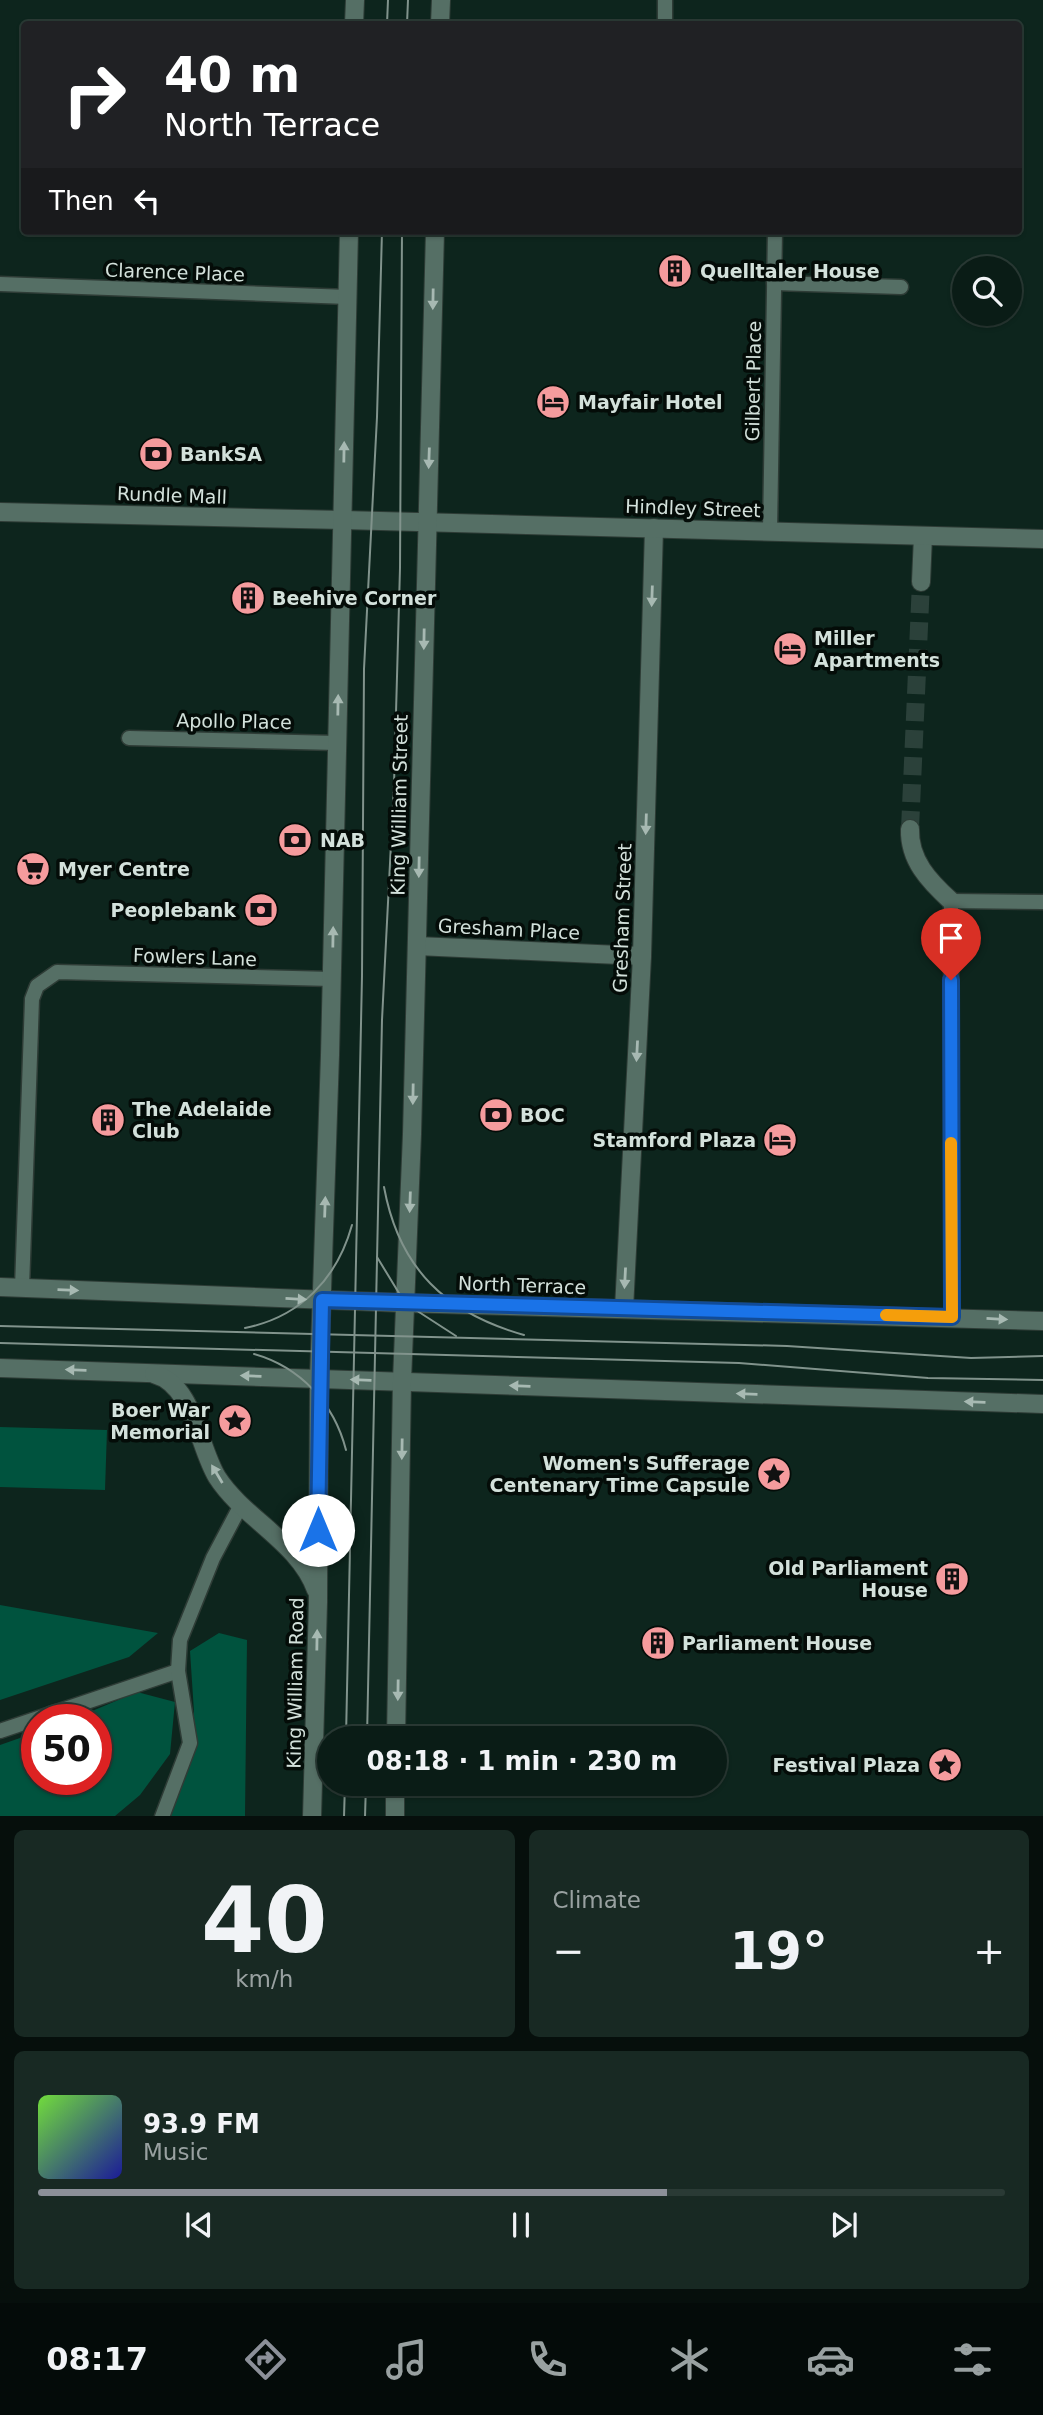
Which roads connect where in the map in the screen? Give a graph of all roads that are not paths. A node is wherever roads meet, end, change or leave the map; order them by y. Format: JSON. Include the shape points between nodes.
{"nodes":[{"id":1,"x":355,"y":0,"type":"edge"},
{"id":2,"x":441,"y":0,"type":"edge"},
{"id":3,"x":665,"y":0,"type":"edge"},
{"id":4,"x":354,"y":21,"type":"edge"},
{"id":5,"x":440,"y":21,"type":"edge"},
{"id":6,"x":665,"y":21,"type":"edge"},
{"id":7,"x":349,"y":235,"type":"edge"},
{"id":8,"x":435,"y":235,"type":"edge"},
{"id":9,"x":775,"y":235,"type":"edge"},
{"id":10,"x":774,"y":283,"type":"junction"},
{"id":11,"x":0,"y":284,"type":"edge"},
{"id":12,"x":901,"y":287,"type":"dead end"},
{"id":13,"x":348,"y":298,"type":"junction"},
{"id":14,"x":0,"y":512,"type":"edge"},
{"id":15,"x":342,"y":520,"type":"junction"},
{"id":16,"x":428,"y":522,"type":"junction"},
{"id":17,"x":654,"y":528,"type":"junction"},
{"id":18,"x":770,"y":531,"type":"junction"},
{"id":19,"x":923,"y":536,"type":"junction"},
{"id":20,"x":1043,"y":539,"type":"edge"},
{"id":21,"x":920,"y":582,"type":"tunnel mouth"},
{"id":22,"x":129,"y":738,"type":"dead end"},
{"id":23,"x":337,"y":743,"type":"junction"},
{"id":24,"x":910,"y":829,"type":"tunnel mouth"},
{"id":25,"x":951,"y":901,"type":"junction"},
{"id":26,"x":1043,"y":902,"type":"edge"},
{"id":27,"x":417,"y":946,"type":"junction"},
{"id":28,"x":642,"y":956,"type":"junction"},
{"id":29,"x":332,"y":979,"type":"junction"},
{"id":30,"x":0,"y":1287,"type":"edge"},
{"id":31,"x":22,"y":1288,"type":"junction"},
{"id":32,"x":322,"y":1300,"type":"junction"},
{"id":33,"x":406,"y":1303,"type":"junction"},
{"id":34,"x":624,"y":1309,"type":"junction"},
{"id":35,"x":952,"y":1317,"type":"junction"},
{"id":36,"x":1043,"y":1321,"type":"edge"},
{"id":37,"x":0,"y":1368,"type":"edge"},
{"id":38,"x":144,"y":1372,"type":"junction"},
{"id":39,"x":319,"y":1378,"type":"junction"},
{"id":40,"x":402,"y":1381,"type":"junction"},
{"id":41,"x":1043,"y":1404,"type":"edge"},
{"id":42,"x":241,"y":1505,"type":"junction"},
{"id":43,"x":318,"y":1602,"type":"junction"},
{"id":44,"x":178,"y":1671,"type":"junction"},
{"id":45,"x":397,"y":1726,"type":"edge"},
{"id":46,"x":0,"y":1731,"type":"edge"},
{"id":47,"x":395,"y":1796,"type":"edge"},
{"id":48,"x":162,"y":1816,"type":"edge"},
{"id":49,"x":312,"y":1816,"type":"edge"},
{"id":50,"x":395,"y":1816,"type":"edge"}],
"edges":[{"from":1,"to":4,"type":"main road"},
{"from":2,"to":5,"type":"main road"},
{"from":3,"to":6,"type":"lane"},
{"from":7,"to":13,"type":"main road"},
{"from":8,"to":16,"type":"main road","name":"King William Street","one_way":true},
{"from":9,"to":10,"type":"lane","name":"Gilbert Place"},
{"from":10,"to":12,"type":"lane"},
{"from":10,"to":18,"type":"lane","name":"Gilbert Place"},
{"from":11,"to":13,"type":"lane","name":"Clarence Place"},
{"from":15,"to":13,"type":"main road","one_way":true},
{"from":14,"to":15,"type":"main road","name":"Rundle Mall"},
{"from":15,"to":16,"type":"main road","name":"Hindley Street"},
{"from":23,"to":15,"type":"main road","one_way":true},
{"from":16,"to":17,"type":"main road","name":"Hindley Street"},
{"from":16,"to":27,"type":"main road","name":"King William Street","one_way":true},
{"from":17,"to":18,"type":"main road","name":"Hindley Street"},
{"from":17,"to":28,"type":"main road","name":"Gresham Street","one_way":true},
{"from":18,"to":19,"type":"main road","name":"Hindley Street"},
{"from":19,"to":20,"type":"main road","name":"Hindley Street"},
{"from":19,"to":21,"type":"main road"},
{"from":22,"to":23,"type":"lane","name":"Apollo Place"},
{"from":29,"to":23,"type":"main road","one_way":true},
{"from":24,"to":25,"type":"main road","via":[[909,842],[925,878]]},
{"from":25,"to":26,"type":"lane"},
{"from":25,"to":35,"type":"lane"},
{"from":27,"to":28,"type":"main road","name":"Gresham Place"},
{"from":27,"to":33,"type":"main road","name":"King William Street","one_way":true},
{"from":28,"to":34,"type":"main road","name":"Gresham Street","one_way":true},
{"from":29,"to":31,"type":"lane","name":"Fowlers Lane","via":[[57,972],[37,985],[32,999]]},
{"from":32,"to":29,"type":"main road","one_way":true},
{"from":30,"to":31,"type":"main road","name":"North Terrace"},
{"from":31,"to":32,"type":"main road","name":"North Terrace","one_way":true},
{"from":32,"to":33,"type":"main road","name":"North Terrace"},
{"from":32,"to":39,"type":"main road","name":"King William Road"},
{"from":33,"to":34,"type":"main road","name":"North Terrace"},
{"from":33,"to":40,"type":"main road","name":"King William Street"},
{"from":34,"to":35,"type":"main road","name":"North Terrace"},
{"from":35,"to":36,"type":"main road","name":"North Terrace","one_way":true},
{"from":38,"to":37,"type":"main road","one_way":true},
{"from":39,"to":38,"type":"main road","one_way":true},
{"from":42,"to":38,"type":"main road","one_way":true,"via":[[213,1470],[176,1388],[165,1378]]},
{"from":40,"to":39,"type":"main road","one_way":true},
{"from":39,"to":43,"type":"main road","name":"King William Road"},
{"from":41,"to":40,"type":"main road","one_way":true},
{"from":40,"to":45,"type":"main road","one_way":true},
{"from":42,"to":43,"type":"main road","via":[[302,1564]]},
{"from":42,"to":44,"type":"lane","via":[[213,1558],[180,1640]]},
{"from":49,"to":43,"type":"main road","name":"King William Road","one_way":true},
{"from":44,"to":46,"type":"lane"},
{"from":44,"to":48,"type":"lane","via":[[190,1743]]},
{"from":47,"to":50,"type":"main road"}]}
